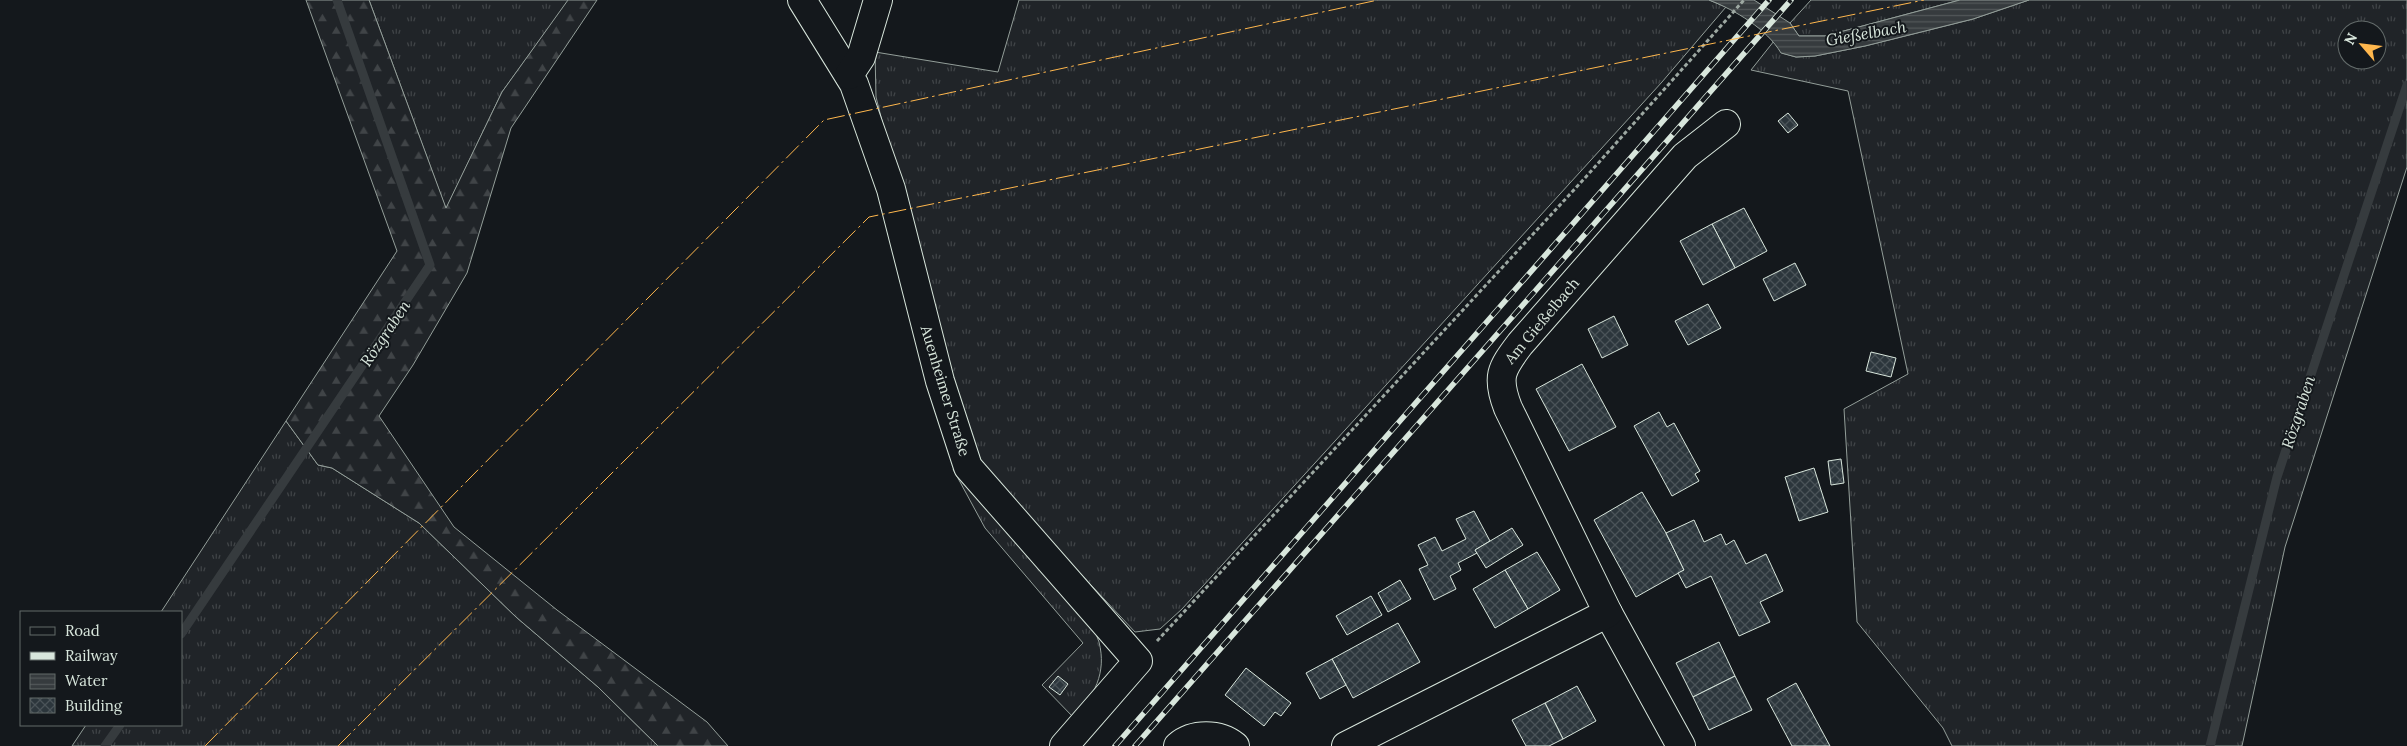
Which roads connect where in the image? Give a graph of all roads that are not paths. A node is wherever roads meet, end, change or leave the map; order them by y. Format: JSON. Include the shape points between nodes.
{"nodes":[{"id":1,"x":802,"y":0,"type":"edge"},
{"id":2,"x":878,"y":0,"type":"edge"},
{"id":3,"x":849,"y":75,"type":"junction"},
{"id":4,"x":1726,"y":124,"type":"dead end"},
{"id":5,"x":1608,"y":613,"type":"junction"},
{"id":6,"x":1064,"y":746,"type":"edge"},
{"id":7,"x":1178,"y":746,"type":"edge"},
{"id":8,"x":1235,"y":746,"type":"edge"},
{"id":9,"x":1346,"y":746,"type":"edge"},
{"id":10,"x":1680,"y":746,"type":"edge"}],
"edges":[{"from":1,"to":3,"type":"street","name":"Auenheimer Straße"},
{"from":2,"to":3,"type":"street","via":[[861,58]]},
{"from":3,"to":6,"type":"street","name":"Auenheimer Straße","via":[[891,189],[940,381],[968,468],[1138,661]]},
{"from":4,"to":5,"type":"street","name":"Am Gießelbach","via":[[1685,156],[1504,366],[1501,384],[1508,408]]},
{"from":5,"to":9,"type":"street"},
{"from":5,"to":10,"type":"street","name":"Am Gießelbach"},
{"from":7,"to":8,"type":"street","via":[[1186,740],[1207,735],[1230,741]]}]}
